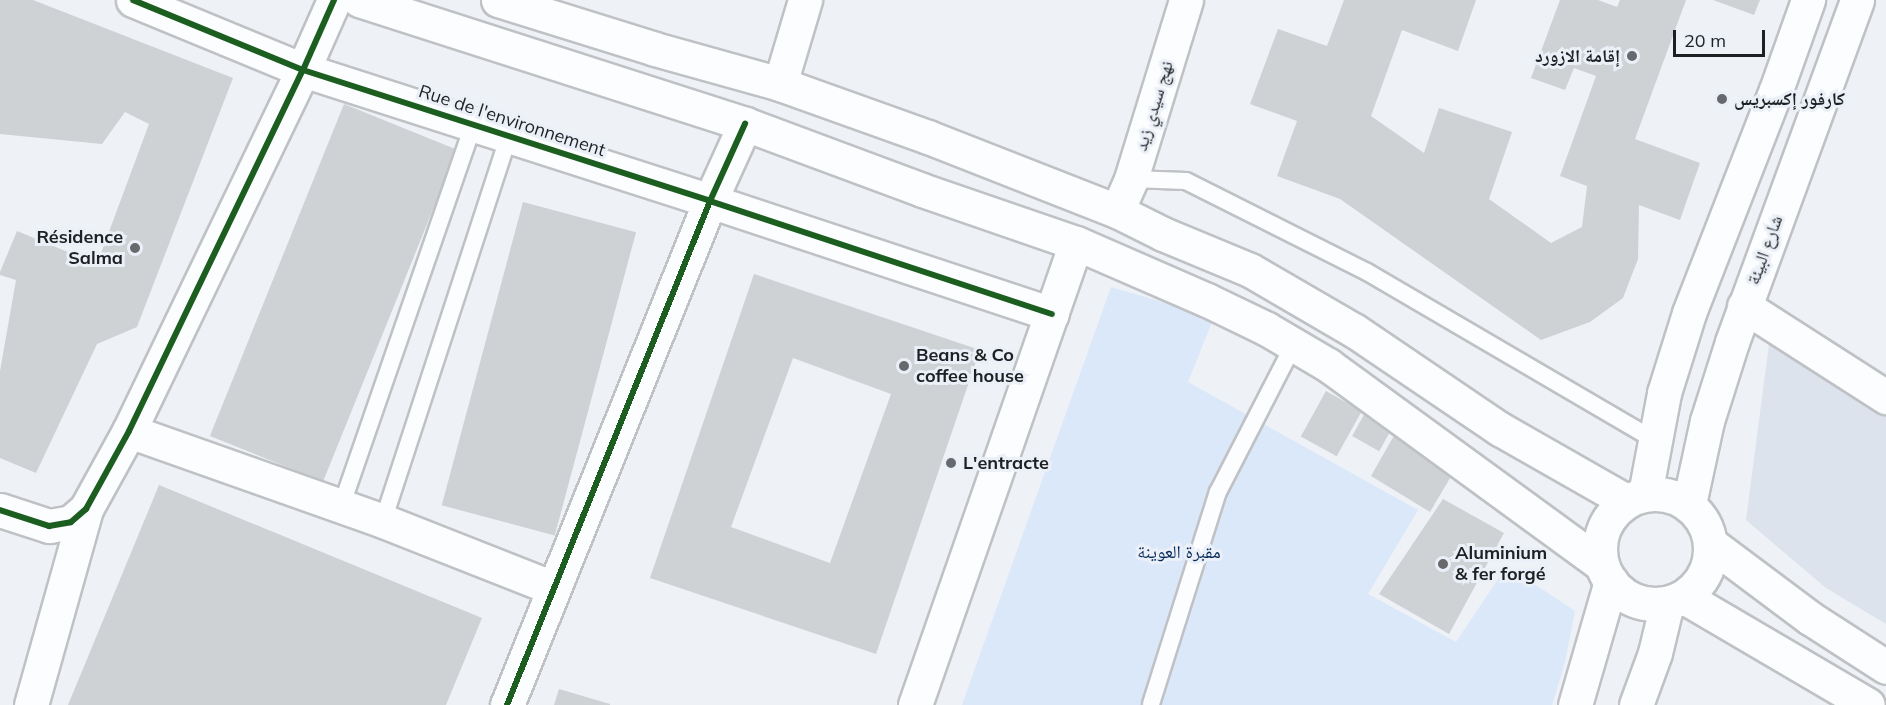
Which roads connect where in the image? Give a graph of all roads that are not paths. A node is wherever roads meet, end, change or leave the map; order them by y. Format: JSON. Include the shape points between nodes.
{"nodes":[{"id":1,"x":133,"y":0,"type":"edge"},
{"id":2,"x":334,"y":0,"type":"edge"},
{"id":3,"x":358,"y":0,"type":"edge"},
{"id":4,"x":498,"y":0,"type":"edge"},
{"id":5,"x":805,"y":0,"type":"edge"},
{"id":6,"x":1186,"y":0,"type":"edge"},
{"id":7,"x":1808,"y":0,"type":"edge"},
{"id":8,"x":1857,"y":0,"type":"edge"},
{"id":9,"x":303,"y":70,"type":"junction"},
{"id":10,"x":780,"y":84,"type":"junction"},
{"id":11,"x":474,"y":124,"type":"junction"},
{"id":12,"x":745,"y":124,"type":"junction"},
{"id":13,"x":509,"y":136,"type":"junction"},
{"id":14,"x":1131,"y":179,"type":"junction"},
{"id":15,"x":710,"y":201,"type":"junction"},
{"id":16,"x":1117,"y":211,"type":"junction"},
{"id":17,"x":1076,"y":243,"type":"junction"},
{"id":18,"x":1744,"y":306,"type":"junction"},
{"id":19,"x":1052,"y":314,"type":"junction"},
{"id":20,"x":1294,"y":344,"type":"junction"},
{"id":21,"x":1886,"y":397,"type":"edge"},
{"id":22,"x":129,"y":431,"type":"junction"},
{"id":23,"x":1654,"y":440,"type":"junction"},
{"id":24,"x":1636,"y":497,"type":"junction"},
{"id":25,"x":1689,"y":504,"type":"junction"},
{"id":26,"x":342,"y":507,"type":"junction"},
{"id":27,"x":86,"y":509,"type":"junction"},
{"id":28,"x":0,"y":510,"type":"edge"},
{"id":29,"x":383,"y":522,"type":"junction"},
{"id":30,"x":1711,"y":544,"type":"junction"},
{"id":31,"x":1606,"y":573,"type":"junction"},
{"id":32,"x":553,"y":588,"type":"junction"},
{"id":33,"x":1676,"y":600,"type":"junction"},
{"id":34,"x":1886,"y":667,"type":"edge"},
{"id":35,"x":1151,"y":704,"type":"edge"},
{"id":36,"x":31,"y":705,"type":"edge"},
{"id":37,"x":507,"y":705,"type":"edge"},
{"id":38,"x":915,"y":705,"type":"edge"},
{"id":39,"x":1575,"y":705,"type":"edge"},
{"id":40,"x":1636,"y":705,"type":"edge"},
{"id":41,"x":1868,"y":705,"type":"edge"}],
"edges":[{"from":1,"to":9,"type":"street","name":"Rue de l'environnement"},
{"from":2,"to":9,"type":"street"},
{"from":3,"to":12,"type":"street"},
{"from":4,"to":10,"type":"street","via":[[655,50]]},
{"from":5,"to":10,"type":"street"},
{"from":6,"to":14,"type":"street","name":"نهج سيدي زيد"},
{"from":7,"to":23,"type":"street","via":[[1689,313]]},
{"from":8,"to":18,"type":"street","name":"شارع البيئة"},
{"from":9,"to":11,"type":"street","name":"Rue de l'environnement"},
{"from":9,"to":22,"type":"street"},
{"from":10,"to":16,"type":"street"},
{"from":11,"to":13,"type":"street","name":"Rue de l'environnement"},
{"from":11,"to":26,"type":"lane"},
{"from":12,"to":15,"type":"street"},
{"from":12,"to":17,"type":"street"},
{"from":13,"to":15,"type":"street","name":"Rue de l'environnement"},
{"from":13,"to":29,"type":"lane"},
{"from":14,"to":16,"type":"street","name":"نهج سيدي زيد"},
{"from":14,"to":23,"type":"lane","via":[[1186,181],[1368,272]]},
{"from":15,"to":19,"type":"street","name":"Rue de l'environnement"},
{"from":15,"to":32,"type":"street"},
{"from":16,"to":24,"type":"street","via":[[1250,270],[1354,331],[1500,429]]},
{"from":17,"to":19,"type":"street"},
{"from":17,"to":20,"type":"street","via":[[1207,300]]},
{"from":18,"to":21,"type":"street"},
{"from":18,"to":25,"type":"street","name":"شارع البيئة","via":[[1707,421]]},
{"from":19,"to":38,"type":"street"},
{"from":20,"to":31,"type":"street","via":[[1328,365]]},
{"from":20,"to":35,"type":"lane","via":[[1218,492]]},
{"from":22,"to":26,"type":"street"},
{"from":22,"to":27,"type":"street"},
{"from":23,"to":24,"type":"street"},
{"from":24,"to":25,"type":"street","via":[[1668,494]]},
{"from":24,"to":31,"type":"street","via":[[1609,518],[1600,540]]},
{"from":25,"to":30,"type":"street","via":[[1704,521]]},
{"from":26,"to":29,"type":"street"},
{"from":27,"to":28,"type":"street","via":[[71,522],[49,526]]},
{"from":27,"to":36,"type":"street"},
{"from":29,"to":32,"type":"street"},
{"from":30,"to":33,"type":"street","via":[[1709,565],[1700,584]]},
{"from":30,"to":34,"type":"street","via":[[1810,618]]},
{"from":31,"to":33,"type":"street","via":[[1614,587],[1635,602],[1661,605]]},
{"from":31,"to":39,"type":"street"},
{"from":32,"to":37,"type":"street"},
{"from":33,"to":40,"type":"street"},
{"from":33,"to":41,"type":"street"}]}
